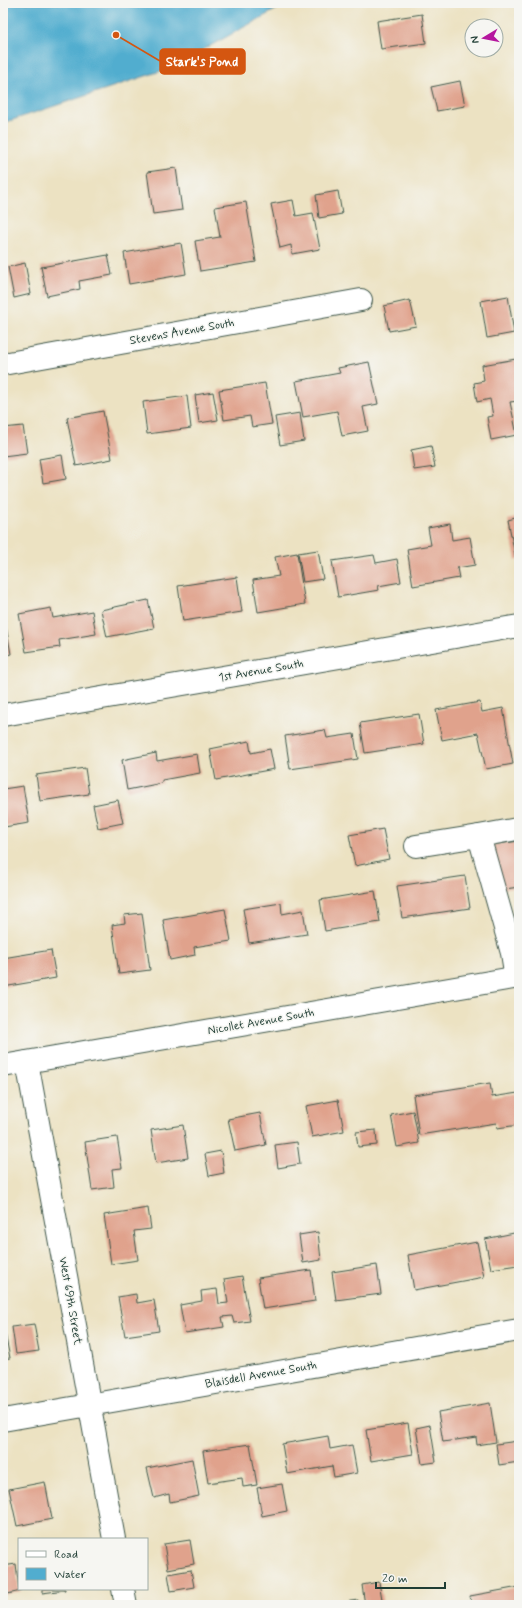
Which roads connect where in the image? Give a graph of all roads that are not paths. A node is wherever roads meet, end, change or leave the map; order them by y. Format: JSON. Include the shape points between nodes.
{"nodes":[{"id":1,"x":361,"y":300,"type":"dead end"},
{"id":2,"x":3,"y":364,"type":"edge"},
{"id":3,"x":519,"y":626,"type":"edge"},
{"id":4,"x":3,"y":715,"type":"edge"},
{"id":5,"x":517,"y":829,"type":"dead end"},
{"id":6,"x":479,"y":836,"type":"junction"},
{"id":7,"x":416,"y":846,"type":"dead end"},
{"id":8,"x":517,"y":977,"type":"edge"},
{"id":9,"x":27,"y":1062,"type":"junction"},
{"id":10,"x":3,"y":1066,"type":"edge"},
{"id":11,"x":519,"y":1330,"type":"edge"},
{"id":12,"x":89,"y":1405,"type":"junction"},
{"id":13,"x":3,"y":1420,"type":"edge"},
{"id":14,"x":114,"y":1538,"type":"edge"},
{"id":15,"x":123,"y":1590,"type":"edge"},
{"id":16,"x":126,"y":1605,"type":"edge"}],
"edges":[{"from":1,"to":2,"type":"street","name":"Stevens Avenue South"},
{"from":3,"to":4,"type":"street","name":"1st Avenue South"},
{"from":5,"to":6,"type":"street"},
{"from":6,"to":7,"type":"street"},
{"from":6,"to":8,"type":"street"},
{"from":8,"to":9,"type":"street","name":"Nicollet Avenue South"},
{"from":9,"to":10,"type":"street","name":"Nicollet Avenue South"},
{"from":9,"to":12,"type":"street","name":"West 69th Street"},
{"from":11,"to":12,"type":"street","name":"Blaisdell Avenue South"},
{"from":12,"to":13,"type":"street","name":"Blaisdell Avenue South"},
{"from":12,"to":14,"type":"street","name":"West 69th Street"},
{"from":15,"to":16,"type":"street"}]}
